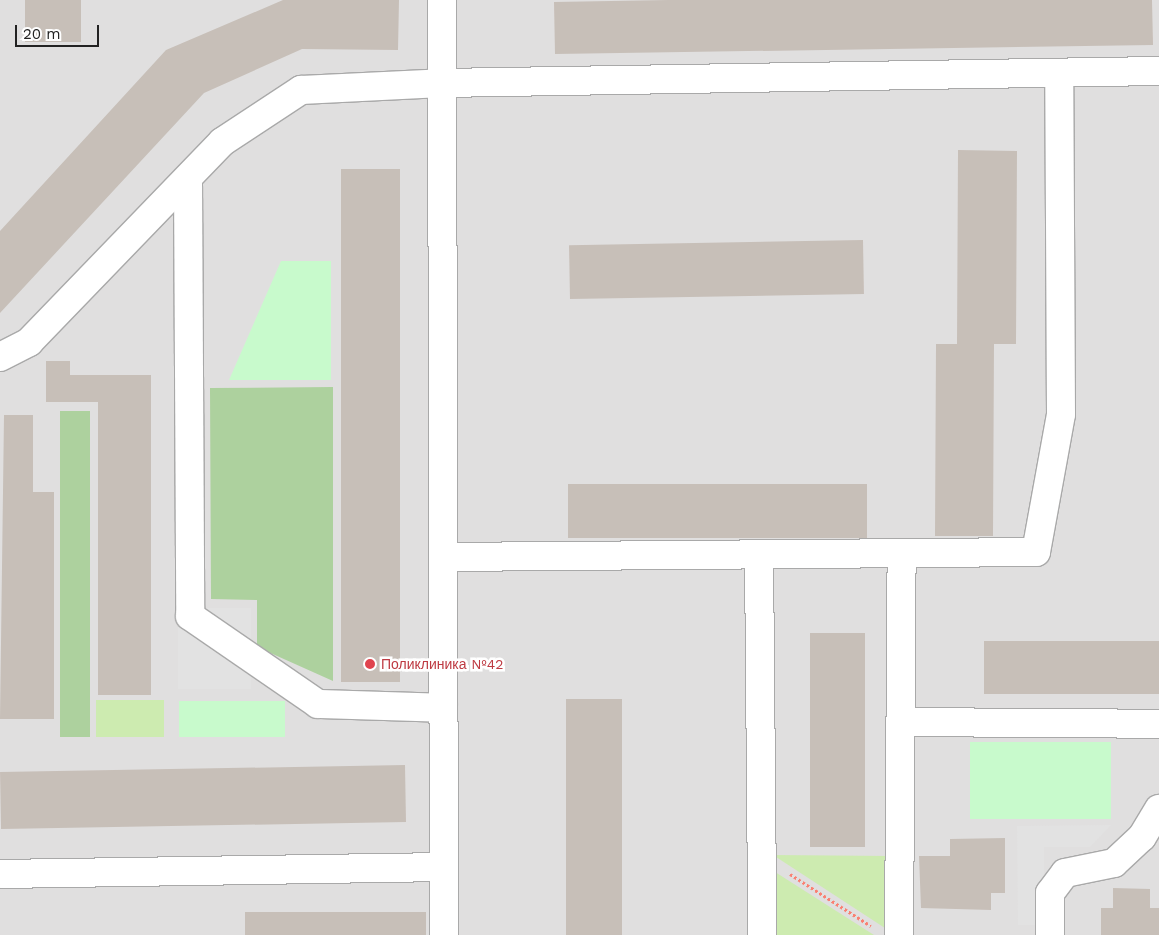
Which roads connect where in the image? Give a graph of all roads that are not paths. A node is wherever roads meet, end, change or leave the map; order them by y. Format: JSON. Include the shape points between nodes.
{"nodes":[{"id":1,"x":442,"y":0,"type":"edge"},
{"id":2,"x":1159,"y":71,"type":"edge"},
{"id":3,"x":1059,"y":73,"type":"junction"},
{"id":4,"x":442,"y":83,"type":"junction"},
{"id":5,"x":188,"y":180,"type":"junction"},
{"id":6,"x":0,"y":357,"type":"edge"},
{"id":7,"x":902,"y":553,"type":"junction"},
{"id":8,"x":759,"y":555,"type":"junction"},
{"id":9,"x":443,"y":557,"type":"junction"},
{"id":10,"x":444,"y":708,"type":"junction"},
{"id":11,"x":901,"y":722,"type":"junction"},
{"id":12,"x":1159,"y":724,"type":"edge"},
{"id":13,"x":1159,"y":809,"type":"edge"},
{"id":14,"x":444,"y":867,"type":"junction"},
{"id":15,"x":0,"y":874,"type":"edge"},
{"id":16,"x":888,"y":932,"type":"edge"},
{"id":17,"x":444,"y":935,"type":"edge"},
{"id":18,"x":762,"y":935,"type":"edge"},
{"id":19,"x":1050,"y":935,"type":"edge"}],
"edges":[{"from":1,"to":4,"type":"lane"},
{"from":2,"to":3,"type":"lane"},
{"from":3,"to":4,"type":"lane"},
{"from":3,"to":7,"type":"lane","via":[[1061,414],[1036,552]]},
{"from":4,"to":5,"type":"lane","via":[[301,90],[222,142]]},
{"from":4,"to":9,"type":"lane"},
{"from":5,"to":6,"type":"lane","via":[[29,342]]},
{"from":5,"to":10,"type":"lane","via":[[190,616],[318,704]]},
{"from":7,"to":8,"type":"lane"},
{"from":7,"to":11,"type":"lane"},
{"from":8,"to":9,"type":"lane"},
{"from":8,"to":18,"type":"lane"},
{"from":9,"to":10,"type":"lane"},
{"from":10,"to":14,"type":"lane"},
{"from":11,"to":12,"type":"lane"},
{"from":11,"to":16,"type":"lane"},
{"from":13,"to":19,"type":"lane","via":[[1142,837],[1114,863],[1065,873],[1050,892]]},
{"from":14,"to":15,"type":"lane"},
{"from":14,"to":17,"type":"lane"}]}
